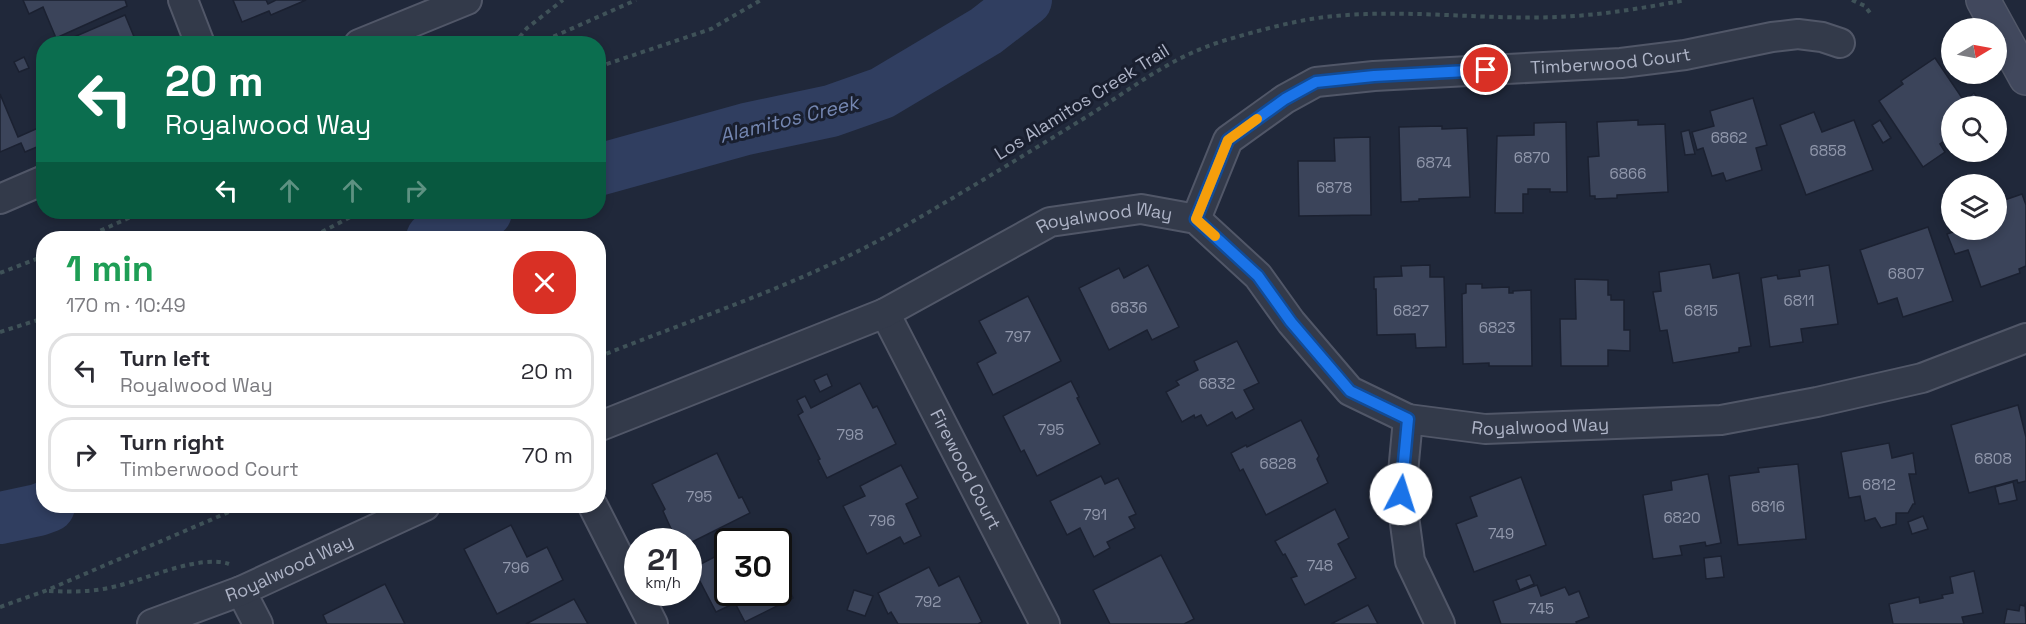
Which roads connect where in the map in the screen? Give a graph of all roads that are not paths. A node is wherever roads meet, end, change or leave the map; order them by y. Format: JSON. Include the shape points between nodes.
{"nodes":[{"id":1,"x":183,"y":0,"type":"edge"},
{"id":2,"x":467,"y":0,"type":"edge"},
{"id":3,"x":1983,"y":0,"type":"edge"},
{"id":4,"x":198,"y":36,"type":"edge"},
{"id":5,"x":379,"y":36,"type":"edge"},
{"id":6,"x":1840,"y":43,"type":"dead end"},
{"id":7,"x":2026,"y":78,"type":"edge"},
{"id":8,"x":36,"y":183,"type":"edge"},
{"id":9,"x":0,"y":199,"type":"edge"},
{"id":10,"x":1196,"y":219,"type":"junction"},
{"id":11,"x":885,"y":313,"type":"junction"},
{"id":12,"x":2026,"y":338,"type":"edge"},
{"id":13,"x":1408,"y":419,"type":"junction"},
{"id":14,"x":606,"y":424,"type":"edge"},
{"id":15,"x":409,"y":513,"type":"edge"},
{"id":16,"x":597,"y":513,"type":"edge"},
{"id":17,"x":241,"y":591,"type":"junction"},
{"id":18,"x":152,"y":624,"type":"edge"},
{"id":19,"x":258,"y":624,"type":"edge"},
{"id":20,"x":653,"y":624,"type":"edge"},
{"id":21,"x":1046,"y":624,"type":"edge"},
{"id":22,"x":1440,"y":624,"type":"edge"}],
"edges":[{"from":1,"to":4,"type":"street"},
{"from":2,"to":5,"type":"street"},
{"from":3,"to":7,"type":"street"},
{"from":6,"to":10,"type":"street","name":"Timberwood Court","via":[[1798,34],[1621,63],[1316,82],[1228,140]]},
{"from":8,"to":9,"type":"street"},
{"from":10,"to":11,"type":"street","name":"Royalwood Way","via":[[1141,209],[1050,222]]},
{"from":10,"to":13,"type":"street","name":"Royalwood Way","via":[[1258,276],[1350,391]]},
{"from":11,"to":14,"type":"street","name":"Royalwood Way"},
{"from":11,"to":21,"type":"street","name":"Firewood Court"},
{"from":12,"to":13,"type":"street","name":"Royalwood Way","via":[[1922,378],[1720,420],[1485,429]]},
{"from":13,"to":22,"type":"street","via":[[1401,494],[1410,561]]},
{"from":15,"to":17,"type":"street","name":"Royalwood Way"},
{"from":16,"to":20,"type":"street"},
{"from":17,"to":18,"type":"street","name":"Royalwood Way"},
{"from":17,"to":19,"type":"street"}]}
